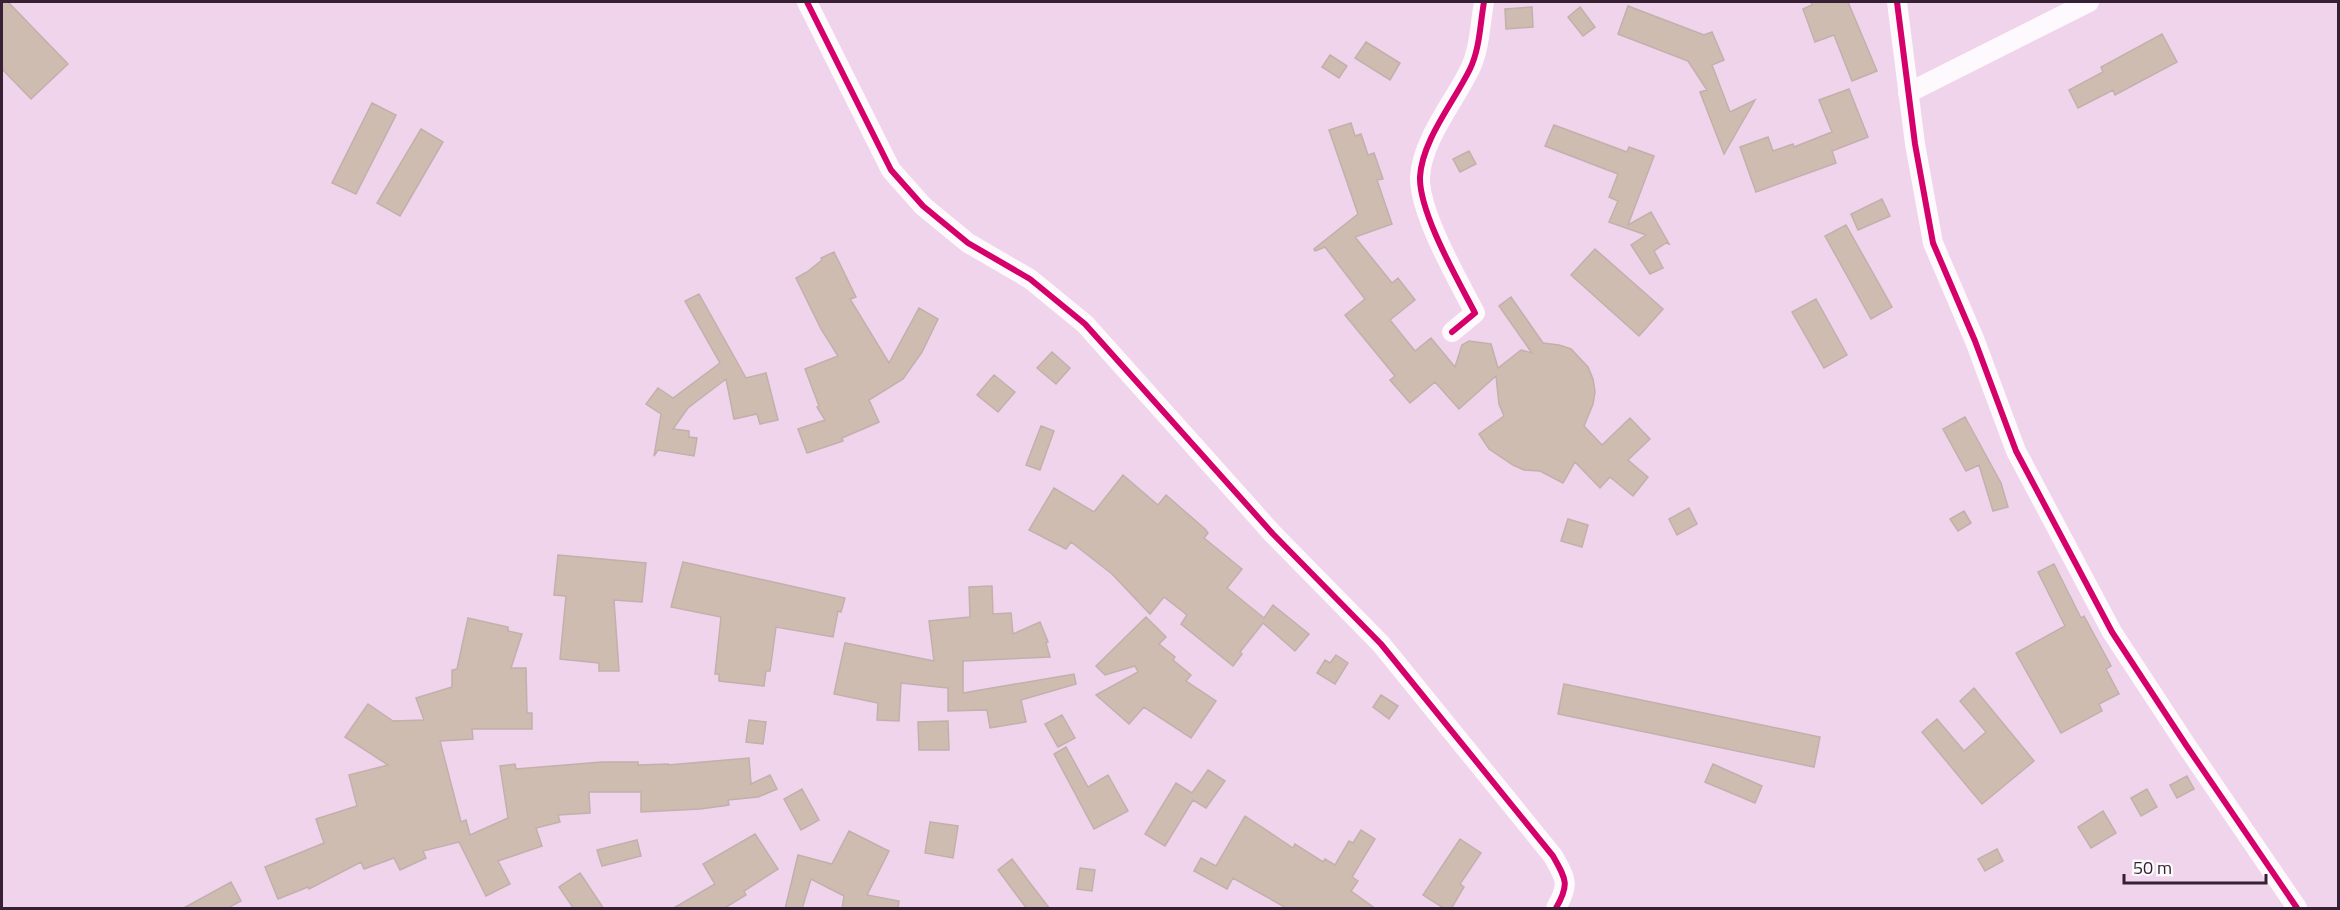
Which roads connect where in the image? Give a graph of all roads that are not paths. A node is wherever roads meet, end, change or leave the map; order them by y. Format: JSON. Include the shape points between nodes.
{"nodes":[{"id":1,"x":807,"y":2,"type":"edge"},
{"id":2,"x":1484,"y":2,"type":"edge"},
{"id":3,"x":1897,"y":2,"type":"edge"},
{"id":4,"x":2089,"y":2,"type":"edge"},
{"id":5,"x":1908,"y":93,"type":"junction"},
{"id":6,"x":1452,"y":332,"type":"dead end"},
{"id":7,"x":1556,"y":909,"type":"edge"},
{"id":8,"x":2297,"y":909,"type":"edge"}],
"edges":[{"from":1,"to":7,"type":"street","via":[[891,170],[923,207],[959,236],[1030,279],[1085,324],[1273,534],[1381,644],[1552,856],[1566,880]]},
{"from":2,"to":6,"type":"street","via":[[1471,67],[1430,140],[1420,177],[1426,213],[1474,313]]},
{"from":3,"to":5,"type":"street"},
{"from":4,"to":5,"type":"street"},
{"from":5,"to":8,"type":"street","via":[[1933,243],[2016,451],[2112,632]]}]}
